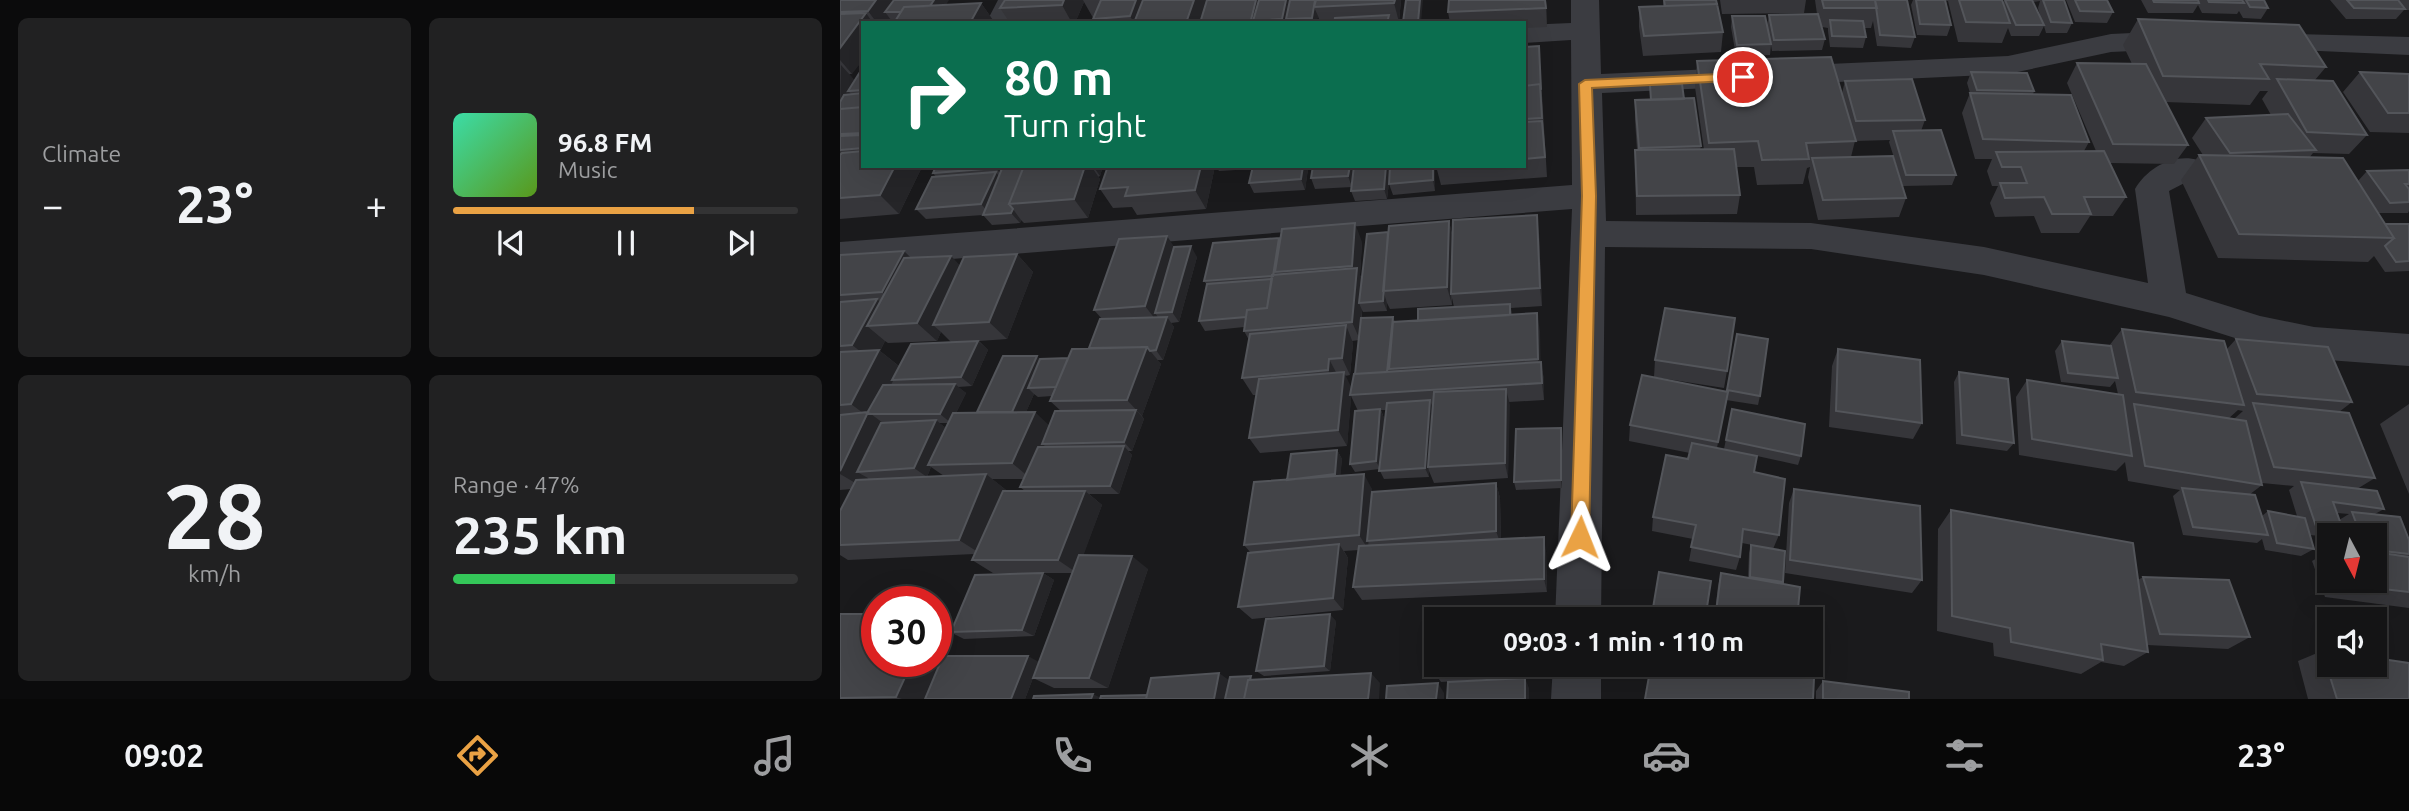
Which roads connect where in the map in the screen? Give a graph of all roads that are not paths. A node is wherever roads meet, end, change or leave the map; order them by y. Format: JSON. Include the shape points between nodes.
{"nodes":[{"id":1,"x":1012,"y":0,"type":"edge"},
{"id":2,"x":1585,"y":16,"type":"edge"},
{"id":3,"x":1001,"y":21,"type":"edge"},
{"id":4,"x":1526,"y":33,"type":"edge"},
{"id":5,"x":2409,"y":46,"type":"edge"},
{"id":6,"x":1585,"y":84,"type":"junction"},
{"id":7,"x":2186,"y":168,"type":"edge"},
{"id":8,"x":1589,"y":196,"type":"junction"},
{"id":9,"x":1588,"y":234,"type":"junction"},
{"id":10,"x":840,"y":255,"type":"edge"},
{"id":11,"x":2169,"y":302,"type":"junction"},
{"id":12,"x":2409,"y":350,"type":"edge"},
{"id":13,"x":1578,"y":607,"type":"edge"},
{"id":14,"x":1577,"y":677,"type":"edge"},
{"id":15,"x":1576,"y":699,"type":"edge"}],
"edges":[{"from":1,"to":3,"type":"street"},
{"from":2,"to":4,"type":"street"},
{"from":2,"to":6,"type":"street"},
{"from":5,"to":6,"type":"street","via":[[2215,40],[2111,43],[2008,65]]},
{"from":6,"to":8,"type":"street"},
{"from":7,"to":11,"type":"street","via":[[2161,178],[2152,189]]},
{"from":8,"to":9,"type":"street"},
{"from":8,"to":10,"type":"street"},
{"from":9,"to":11,"type":"street","via":[[1811,236],[1984,261]]},
{"from":9,"to":13,"type":"street"},
{"from":11,"to":12,"type":"street","via":[[2314,343]]},
{"from":14,"to":15,"type":"street"}]}
